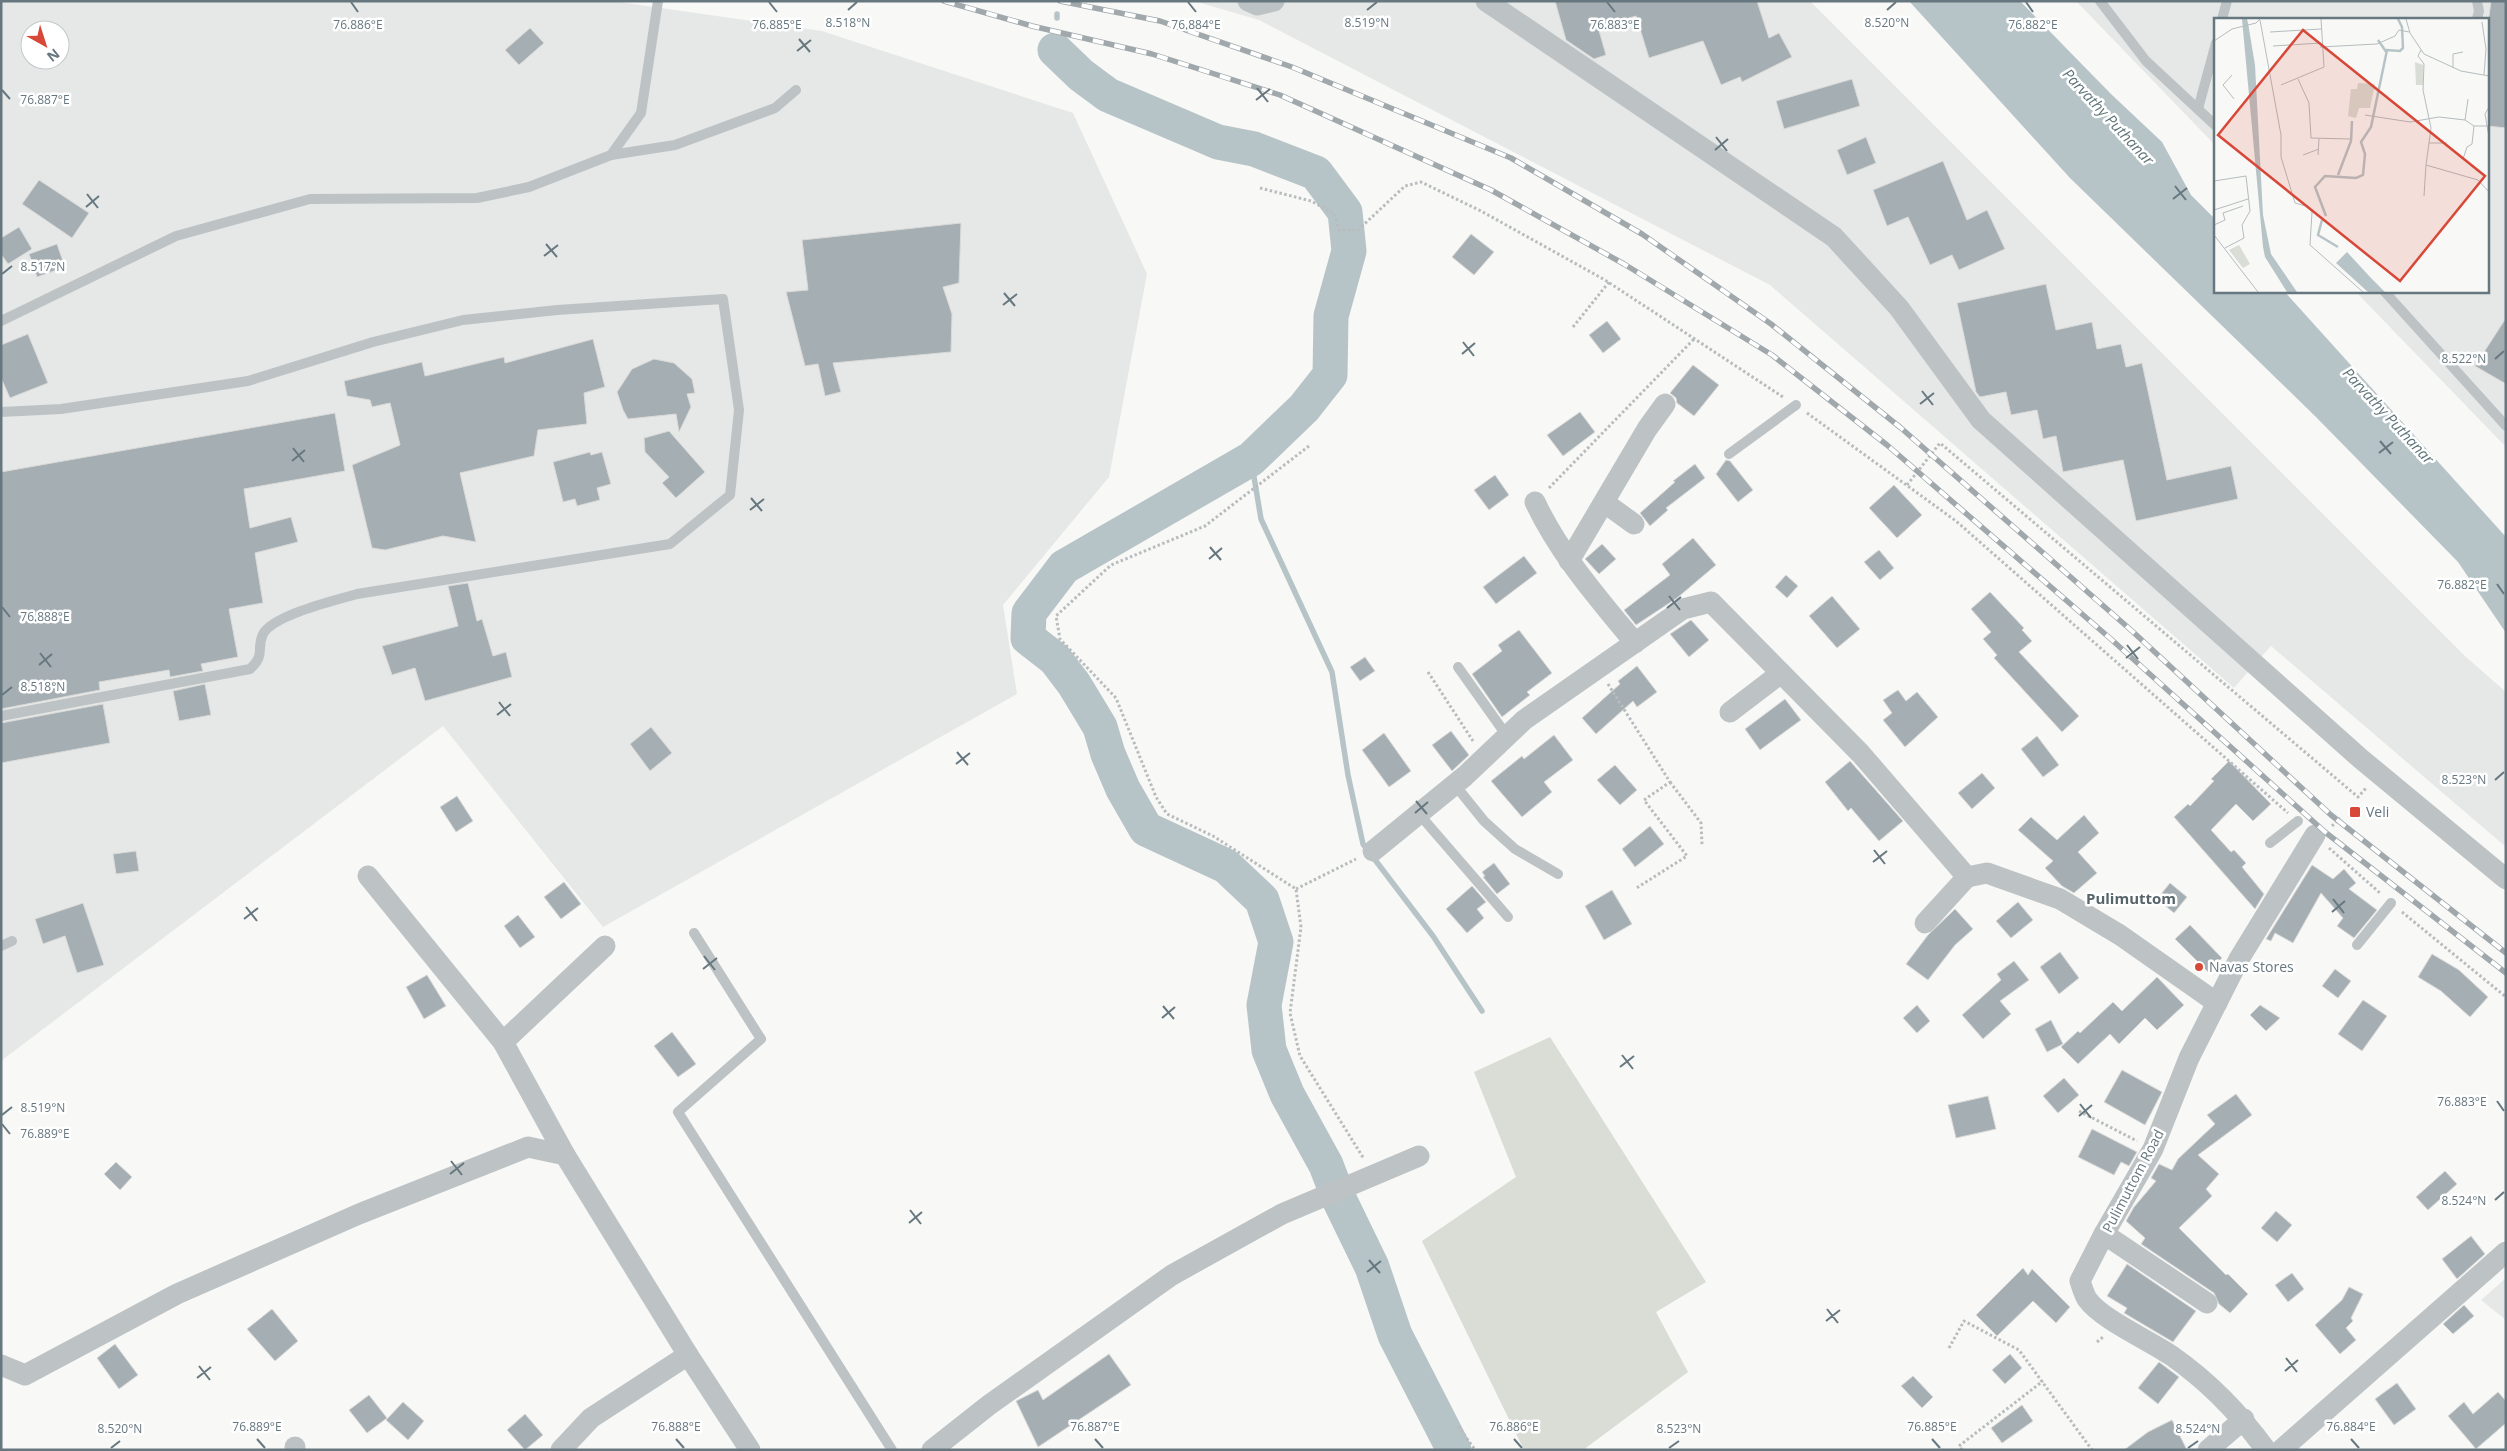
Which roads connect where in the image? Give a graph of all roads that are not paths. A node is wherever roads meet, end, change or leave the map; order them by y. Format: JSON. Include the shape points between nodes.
{"nodes":[{"id":1,"x":658,"y":1,"type":"edge"},
{"id":2,"x":1248,"y":1,"type":"edge"},
{"id":3,"x":1274,"y":1,"type":"edge"},
{"id":4,"x":1486,"y":1,"type":"edge"},
{"id":5,"x":2100,"y":1,"type":"edge"},
{"id":6,"x":2227,"y":1,"type":"edge"},
{"id":7,"x":2477,"y":1,"type":"edge"},
{"id":8,"x":2222,"y":18,"type":"edge"},
{"id":9,"x":2477,"y":18,"type":"edge"},
{"id":10,"x":2214,"y":56,"type":"edge"},
{"id":11,"x":2211,"y":75,"type":"edge"},
{"id":12,"x":796,"y":90,"type":"dead end"},
{"id":13,"x":2198,"y":109,"type":"junction"},
{"id":14,"x":2214,"y":124,"type":"edge"},
{"id":15,"x":611,"y":155,"type":"junction"},
{"id":16,"x":2385,"y":292,"type":"edge"},
{"id":17,"x":1,"y":321,"type":"edge"},
{"id":18,"x":1665,"y":404,"type":"dead end"},
{"id":19,"x":1796,"y":405,"type":"road end"},
{"id":20,"x":1,"y":412,"type":"edge"},
{"id":21,"x":2506,"y":426,"type":"edge"},
{"id":22,"x":1729,"y":454,"type":"dead end"},
{"id":23,"x":1535,"y":502,"type":"road end"},
{"id":24,"x":1604,"y":503,"type":"junction"},
{"id":25,"x":1634,"y":524,"type":"dead end"},
{"id":26,"x":1569,"y":561,"type":"junction"},
{"id":27,"x":1635,"y":643,"type":"junction"},
{"id":28,"x":1458,"y":667,"type":"dead end"},
{"id":29,"x":1781,"y":673,"type":"junction"},
{"id":30,"x":1730,"y":712,"type":"dead end"},
{"id":31,"x":1,"y":716,"type":"edge"},
{"id":32,"x":1507,"y":736,"type":"junction"},
{"id":33,"x":1455,"y":785,"type":"junction"},
{"id":34,"x":1419,"y":814,"type":"junction"},
{"id":35,"x":2298,"y":821,"type":"road end"},
{"id":36,"x":2315,"y":836,"type":"road end"},
{"id":37,"x":2270,"y":843,"type":"dead end"},
{"id":38,"x":1373,"y":851,"type":"road end"},
{"id":39,"x":1558,"y":874,"type":"dead end"},
{"id":40,"x":368,"y":876,"type":"dead end"},
{"id":41,"x":1967,"y":877,"type":"junction"},
{"id":42,"x":2506,"y":879,"type":"edge"},
{"id":43,"x":2391,"y":903,"type":"road end"},
{"id":44,"x":1508,"y":917,"type":"dead end"},
{"id":45,"x":1925,"y":922,"type":"dead end"},
{"id":46,"x":694,"y":934,"type":"dead end"},
{"id":47,"x":12,"y":941,"type":"dead end"},
{"id":48,"x":2357,"y":945,"type":"dead end"},
{"id":49,"x":1,"y":946,"type":"edge"},
{"id":50,"x":605,"y":946,"type":"dead end"},
{"id":51,"x":2217,"y":1003,"type":"junction"},
{"id":52,"x":502,"y":1042,"type":"junction"},
{"id":53,"x":565,"y":1155,"type":"junction"},
{"id":54,"x":1419,"y":1156,"type":"dead end"},
{"id":55,"x":2104,"y":1234,"type":"junction"},
{"id":56,"x":2506,"y":1252,"type":"edge"},
{"id":57,"x":2207,"y":1303,"type":"dead end"},
{"id":58,"x":688,"y":1355,"type":"junction"},
{"id":59,"x":1,"y":1366,"type":"edge"},
{"id":60,"x":2244,"y":1419,"type":"junction"},
{"id":61,"x":560,"y":1450,"type":"edge"},
{"id":62,"x":750,"y":1450,"type":"edge"},
{"id":63,"x":892,"y":1450,"type":"edge"},
{"id":64,"x":932,"y":1450,"type":"edge"},
{"id":65,"x":2208,"y":1450,"type":"edge"},
{"id":66,"x":2266,"y":1450,"type":"edge"},
{"id":67,"x":2281,"y":1450,"type":"edge"}],
"edges":[{"from":1,"to":15,"type":"lane","via":[[641,113]]},
{"from":2,"to":3,"type":"street","via":[[1257,5]]},
{"from":4,"to":42,"type":"street","via":[[1834,237],[1899,308],[1981,420],[2379,774]]},
{"from":5,"to":13,"type":"lane","via":[[2146,61]]},
{"from":6,"to":8,"type":"lane"},
{"from":7,"to":9,"type":"lane"},
{"from":10,"to":11,"type":"lane"},
{"from":11,"to":13,"type":"lane"},
{"from":12,"to":15,"type":"lane","via":[[776,108],[675,145]]},
{"from":13,"to":14,"type":"lane"},
{"from":15,"to":17,"type":"lane","via":[[529,187],[477,198],[310,199],[176,236]]},
{"from":16,"to":21,"type":"lane"},
{"from":18,"to":24,"type":"street"},
{"from":19,"to":22,"type":"lane"},
{"from":20,"to":31,"type":"lane","via":[[61,409],[248,381],[373,342],[463,320],[723,299],[739,410],[730,495],[670,544],[357,594],[312,607],[278,622],[264,634],[259,661],[250,669]]},
{"from":23,"to":26,"type":"street"},
{"from":24,"to":25,"type":"street"},
{"from":24,"to":26,"type":"street"},
{"from":26,"to":27,"type":"street"},
{"from":27,"to":29,"type":"street","via":[[1683,609],[1711,602]]},
{"from":27,"to":32,"type":"street","via":[[1524,720]]},
{"from":28,"to":32,"type":"lane"},
{"from":29,"to":30,"type":"street"},
{"from":29,"to":41,"type":"street","via":[[1861,754]]},
{"from":32,"to":33,"type":"street"},
{"from":33,"to":34,"type":"street"},
{"from":33,"to":39,"type":"lane","via":[[1484,821],[1515,850]]},
{"from":34,"to":38,"type":"street"},
{"from":34,"to":44,"type":"lane"},
{"from":35,"to":37,"type":"lane"},
{"from":36,"to":51,"type":"street","name":"Pulimuttom Road","via":[[2239,958]]},
{"from":40,"to":52,"type":"street"},
{"from":41,"to":45,"type":"street"},
{"from":41,"to":51,"type":"street","via":[[1987,873],[2060,899],[2120,935]]},
{"from":43,"to":48,"type":"lane"},
{"from":46,"to":63,"type":"lane","via":[[761,1039],[678,1112]]},
{"from":47,"to":49,"type":"lane"},
{"from":50,"to":52,"type":"street"},
{"from":51,"to":55,"type":"street","name":"Pulimuttom Road","via":[[2189,1058],[2153,1149]]},
{"from":52,"to":53,"type":"street"},
{"from":53,"to":58,"type":"street"},
{"from":53,"to":59,"type":"street","via":[[528,1147],[359,1214],[177,1294],[25,1375]]},
{"from":54,"to":64,"type":"street","via":[[1282,1214],[1172,1275],[989,1405]]},
{"from":55,"to":57,"type":"street"},
{"from":55,"to":60,"type":"street","name":"Pulimuttom Road","via":[[2080,1281],[2086,1298],[2099,1311],[2173,1356]]},
{"from":56,"to":67,"type":"street"},
{"from":58,"to":61,"type":"street","via":[[591,1418]]},
{"from":58,"to":62,"type":"street"},
{"from":60,"to":65,"type":"street"},
{"from":60,"to":66,"type":"street","name":"Pulimuttom Road"}]}
